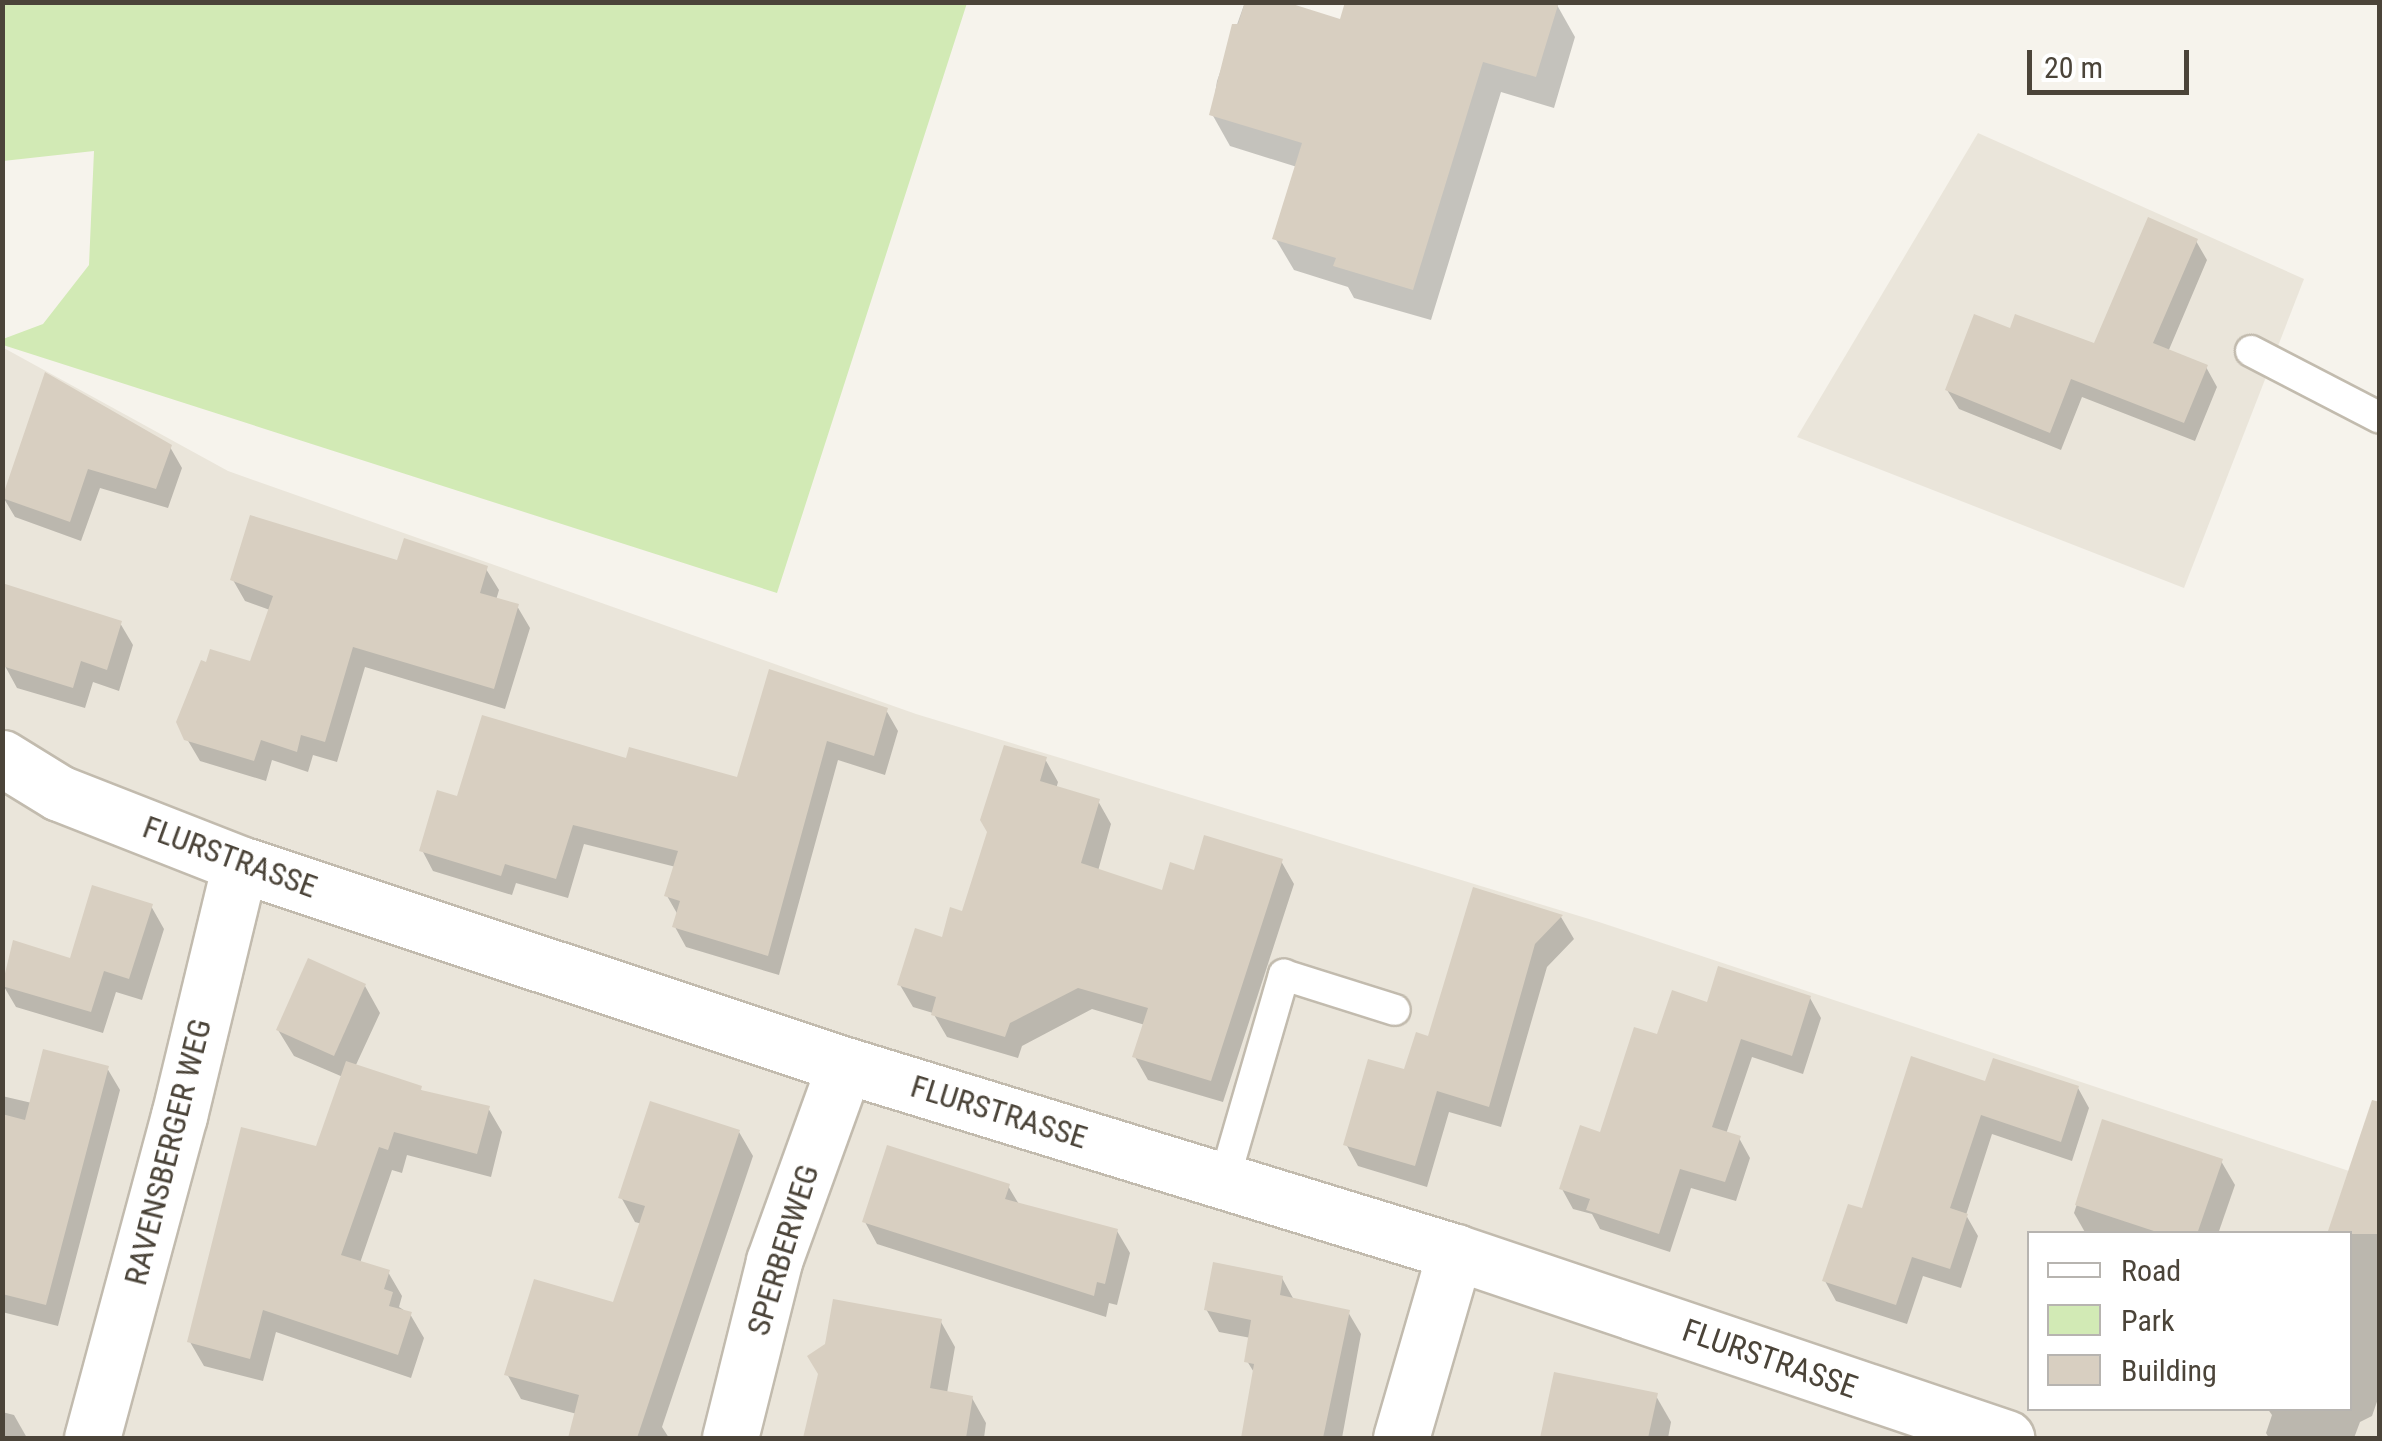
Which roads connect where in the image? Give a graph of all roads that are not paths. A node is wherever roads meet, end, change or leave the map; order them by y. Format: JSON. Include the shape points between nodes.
{"nodes":[{"id":1,"x":2252,"y":351,"type":"dead end"},
{"id":2,"x":2380,"y":418,"type":"edge"},
{"id":3,"x":2,"y":758,"type":"edge"},
{"id":4,"x":240,"y":864,"type":"junction"},
{"id":5,"x":1394,"y":1010,"type":"dead end"},
{"id":6,"x":845,"y":1065,"type":"junction"},
{"id":7,"x":1224,"y":1181,"type":"junction"},
{"id":8,"x":1455,"y":1252,"type":"junction"},
{"id":9,"x":92,"y":1438,"type":"edge"},
{"id":10,"x":730,"y":1438,"type":"edge"},
{"id":11,"x":1402,"y":1438,"type":"edge"},
{"id":12,"x":2006,"y":1438,"type":"edge"}],
"edges":[{"from":1,"to":2,"type":"lane"},
{"from":3,"to":4,"type":"street","name":"FLURSTRASSE","via":[[60,793]]},
{"from":4,"to":6,"type":"street","name":"FLURSTRASSE"},
{"from":4,"to":9,"type":"street","name":"RAVENSBERGER WEG"},
{"from":5,"to":7,"type":"lane","via":[[1284,975]]},
{"from":6,"to":7,"type":"street","name":"FLURSTRASSE"},
{"from":6,"to":10,"type":"street","name":"SPERBERWEG","via":[[774,1262]]},
{"from":7,"to":8,"type":"street","name":"FLURSTRASSE"},
{"from":8,"to":11,"type":"street"},
{"from":8,"to":12,"type":"street","name":"FLURSTRASSE"}]}
